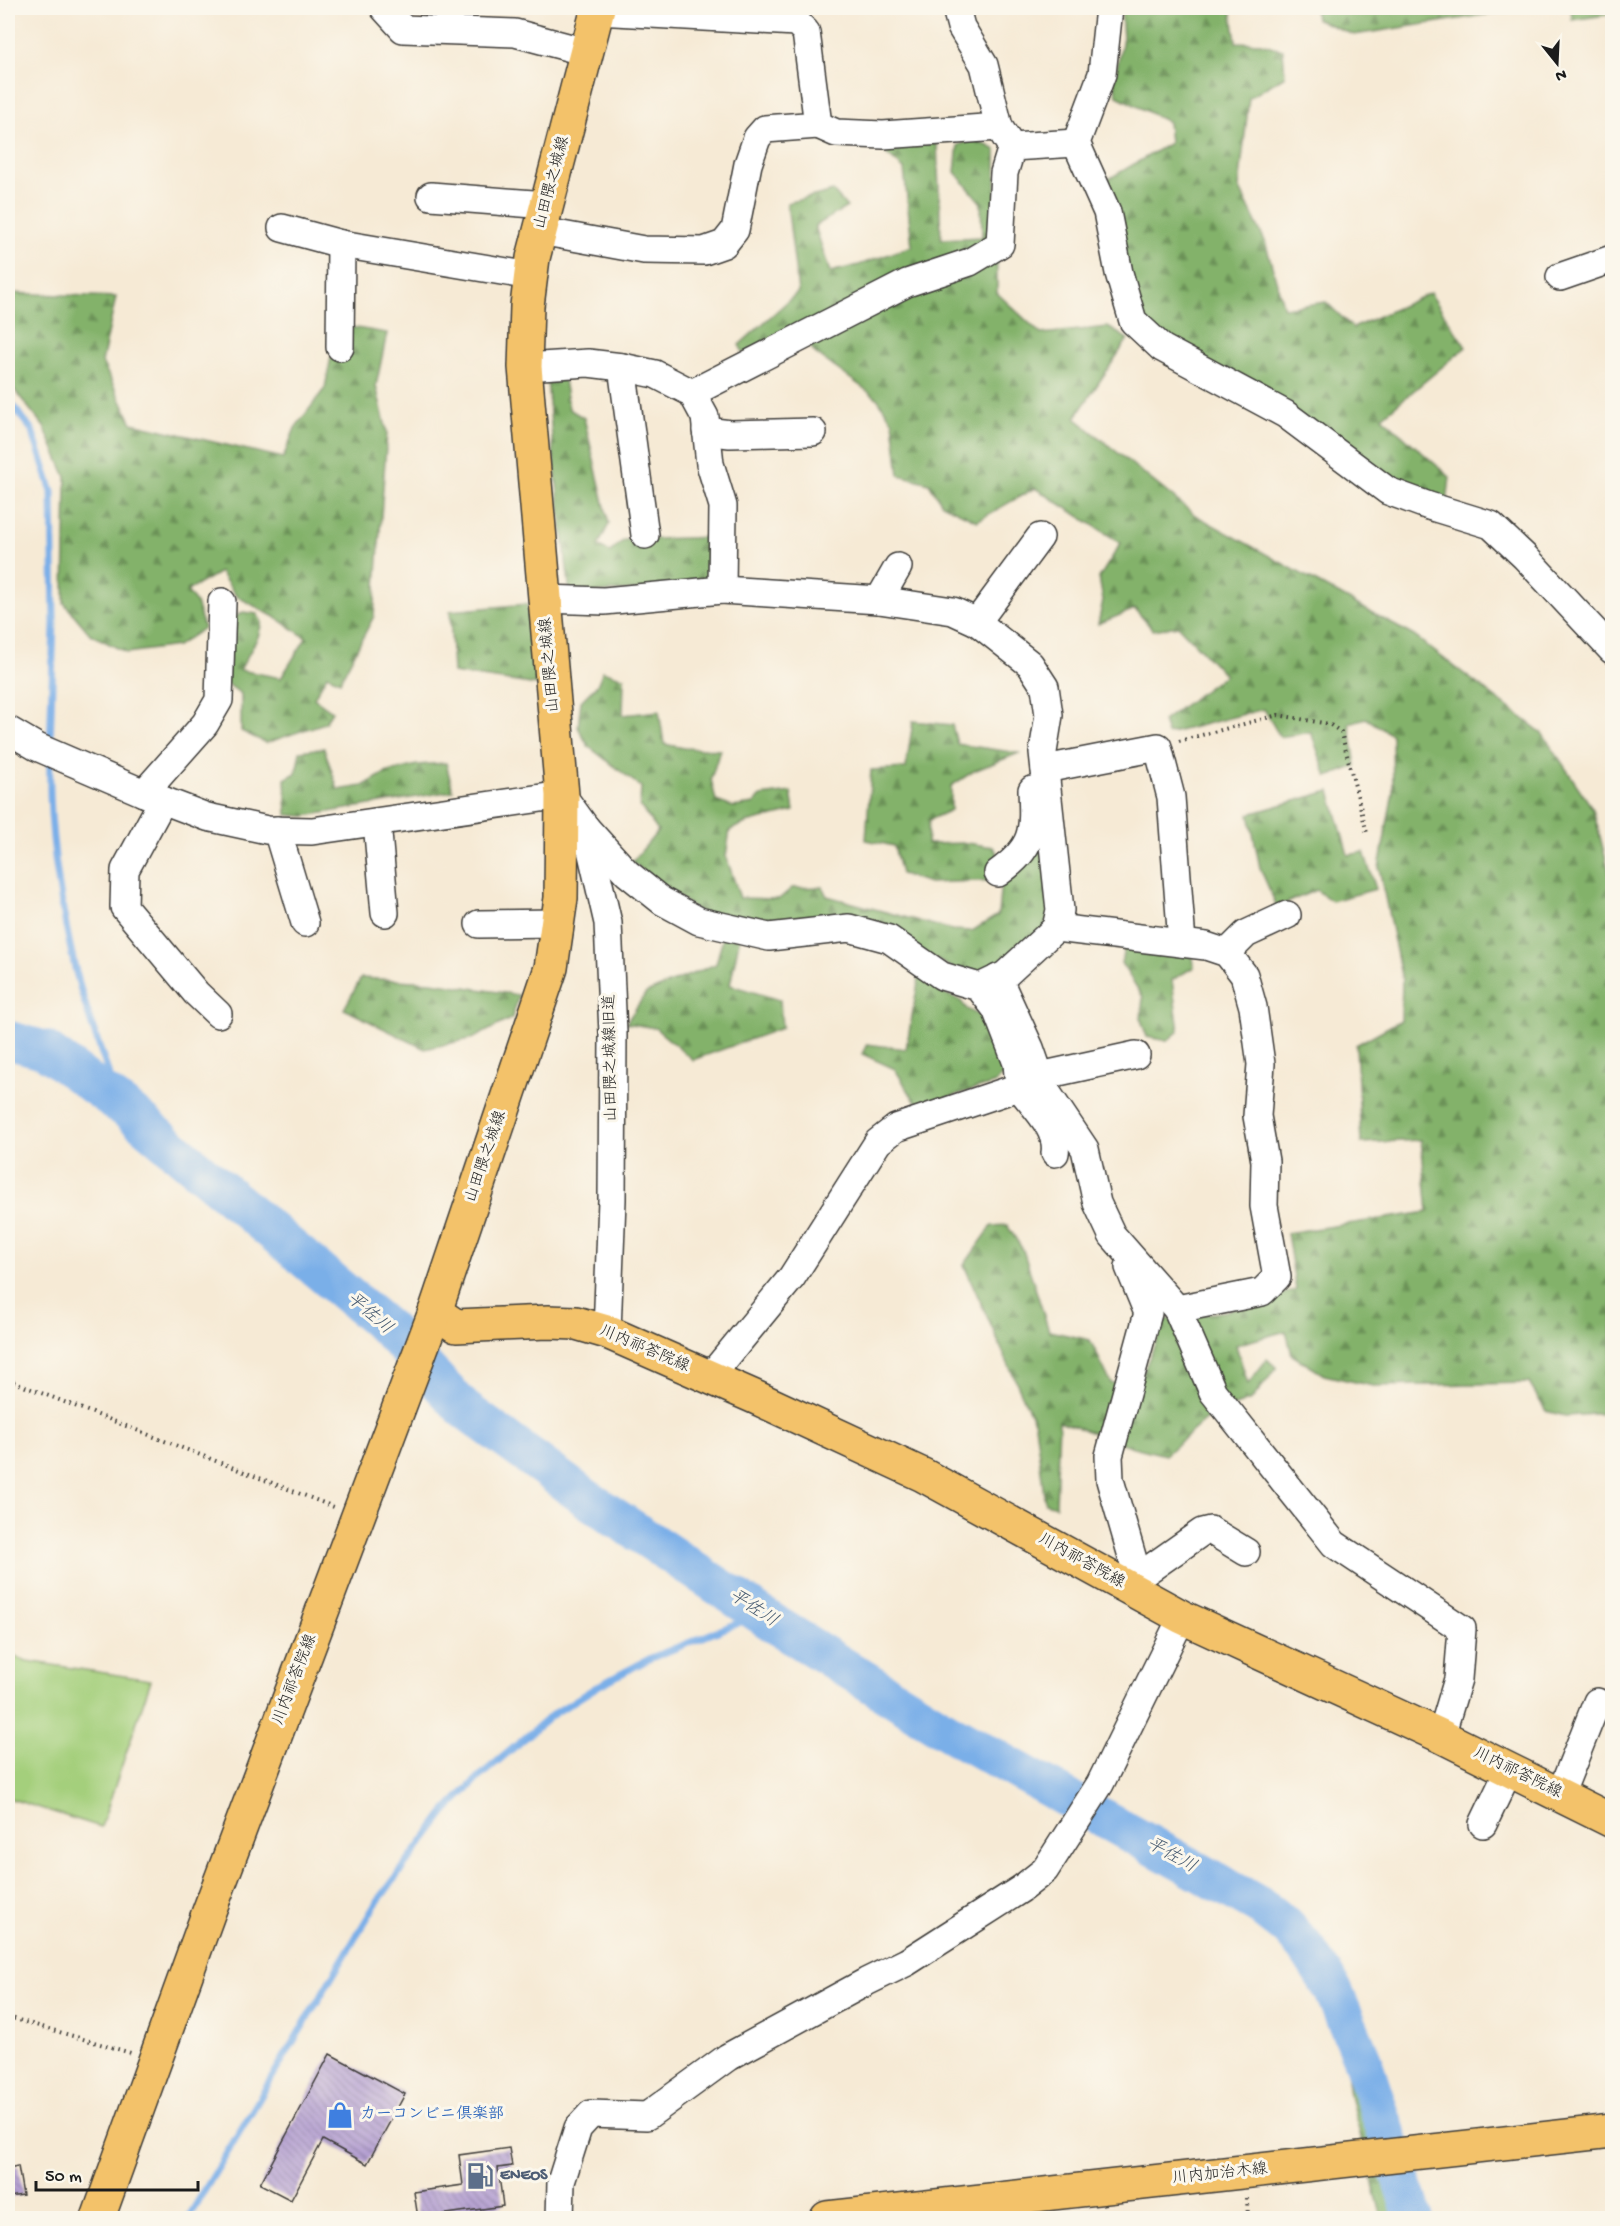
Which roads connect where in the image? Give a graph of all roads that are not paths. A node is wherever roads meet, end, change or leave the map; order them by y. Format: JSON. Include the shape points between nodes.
{"nodes":[{"id":1,"x":384,"y":8,"type":"edge"},
{"id":2,"x":956,"y":8,"type":"edge"},
{"id":3,"x":1109,"y":8,"type":"edge"},
{"id":4,"x":597,"y":9,"type":"edge"},
{"id":5,"x":586,"y":52,"type":"junction"},
{"id":6,"x":818,"y":125,"type":"junction"},
{"id":7,"x":1006,"y":137,"type":"junction"},
{"id":8,"x":1076,"y":143,"type":"junction"},
{"id":9,"x":430,"y":196,"type":"dead end"},
{"id":10,"x":544,"y":218,"type":"junction"},
{"id":11,"x":282,"y":228,"type":"dead end"},
{"id":12,"x":341,"y":244,"type":"junction"},
{"id":13,"x":1612,"y":259,"type":"edge"},
{"id":14,"x":531,"y":276,"type":"junction"},
{"id":15,"x":1560,"y":277,"type":"dead end"},
{"id":16,"x":340,"y":347,"type":"dead end"},
{"id":17,"x":525,"y":367,"type":"junction"},
{"id":18,"x":622,"y":367,"type":"junction"},
{"id":19,"x":693,"y":393,"type":"junction"},
{"id":20,"x":706,"y":430,"type":"junction"},
{"id":21,"x":813,"y":432,"type":"dead end"},
{"id":22,"x":645,"y":535,"type":"dead end"},
{"id":23,"x":1040,"y":537,"type":"dead end"},
{"id":24,"x":898,"y":567,"type":"dead end"},
{"id":25,"x":722,"y":590,"type":"junction"},
{"id":26,"x":545,"y":599,"type":"junction"},
{"id":27,"x":879,"y":600,"type":"junction"},
{"id":28,"x":222,"y":602,"type":"dead end"},
{"id":29,"x":977,"y":622,"type":"junction"},
{"id":30,"x":1612,"y":650,"type":"edge"},
{"id":31,"x":8,"y":730,"type":"edge"},
{"id":32,"x":1046,"y":776,"type":"junction"},
{"id":33,"x":562,"y":795,"type":"junction"},
{"id":34,"x":154,"y":796,"type":"junction"},
{"id":35,"x":377,"y":822,"type":"junction"},
{"id":36,"x":1051,"y":827,"type":"junction"},
{"id":37,"x":586,"y":828,"type":"junction"},
{"id":38,"x":277,"y":830,"type":"junction"},
{"id":39,"x":998,"y":873,"type":"dead end"},
{"id":40,"x":1075,"y":886,"type":"dead end"},
{"id":41,"x":385,"y":913,"type":"dead end"},
{"id":42,"x":1287,"y":915,"type":"dead end"},
{"id":43,"x":305,"y":923,"type":"dead end"},
{"id":44,"x":557,"y":923,"type":"junction"},
{"id":45,"x":479,"y":924,"type":"dead end"},
{"id":46,"x":1056,"y":928,"type":"junction"},
{"id":47,"x":1182,"y":943,"type":"junction"},
{"id":48,"x":1227,"y":953,"type":"junction"},
{"id":49,"x":988,"y":982,"type":"junction"},
{"id":50,"x":218,"y":1014,"type":"dead end"},
{"id":51,"x":1136,"y":1054,"type":"dead end"},
{"id":52,"x":1029,"y":1082,"type":"junction"},
{"id":53,"x":1055,"y":1154,"type":"dead end"},
{"id":54,"x":1113,"y":1235,"type":"junction"},
{"id":55,"x":1177,"y":1309,"type":"junction"},
{"id":56,"x":430,"y":1324,"type":"junction"},
{"id":57,"x":607,"y":1332,"type":"junction"},
{"id":58,"x":709,"y":1378,"type":"junction"},
{"id":59,"x":1246,"y":1551,"type":"dead end"},
{"id":60,"x":1136,"y":1584,"type":"junction"},
{"id":61,"x":1182,"y":1617,"type":"junction"},
{"id":62,"x":1597,"y":1702,"type":"dead end"},
{"id":63,"x":1441,"y":1736,"type":"junction"},
{"id":64,"x":1509,"y":1770,"type":"junction"},
{"id":65,"x":1560,"y":1796,"type":"junction"},
{"id":66,"x":1612,"y":1821,"type":"edge"},
{"id":67,"x":1483,"y":1824,"type":"dead end"},
{"id":68,"x":1612,"y":2131,"type":"edge"},
{"id":69,"x":98,"y":2218,"type":"edge"},
{"id":70,"x":560,"y":2218,"type":"edge"},
{"id":71,"x":827,"y":2218,"type":"edge"}],
"edges":[{"from":1,"to":5,"type":"street","via":[[403,29],[515,33]]},
{"from":2,"to":7,"type":"street","via":[[961,27],[984,65]]},
{"from":3,"to":8,"type":"street","via":[[1102,74]]},
{"from":4,"to":5,"type":"main road","name":"山田隈之城線"},
{"from":4,"to":6,"type":"street","via":[[796,22],[806,32]]},
{"from":5,"to":10,"type":"main road","name":"山田隈之城線"},
{"from":6,"to":7,"type":"street","via":[[836,133]]},
{"from":6,"to":10,"type":"street","via":[[765,129],[757,138],[748,164],[735,230],[724,244],[705,251],[644,250]]},
{"from":7,"to":8,"type":"street"},
{"from":7,"to":19,"type":"street","via":[[1000,244],[970,262],[907,283]]},
{"from":8,"to":30,"type":"street","via":[[1107,212],[1133,321],[1162,348],[1285,414],[1388,491],[1491,525]]},
{"from":9,"to":10,"type":"street"},
{"from":10,"to":14,"type":"main road","name":"山田隈之城線"},
{"from":11,"to":12,"type":"street"},
{"from":12,"to":14,"type":"street"},
{"from":12,"to":16,"type":"street"},
{"from":13,"to":15,"type":"street"},
{"from":14,"to":17,"type":"main road","name":"山田隈之城線"},
{"from":17,"to":18,"type":"street","via":[[588,363]]},
{"from":17,"to":26,"type":"main road","name":"山田隈之城線"},
{"from":18,"to":19,"type":"street","via":[[655,374]]},
{"from":18,"to":22,"type":"street"},
{"from":19,"to":20,"type":"street","via":[[705,417]]},
{"from":20,"to":21,"type":"street","via":[[730,434]]},
{"from":20,"to":25,"type":"street","via":[[710,464],[723,506]]},
{"from":23,"to":29,"type":"street"},
{"from":24,"to":27,"type":"street"},
{"from":25,"to":26,"type":"street","via":[[604,601]]},
{"from":25,"to":27,"type":"street"},
{"from":26,"to":33,"type":"main road","name":"山田隈之城線"},
{"from":27,"to":29,"type":"street","via":[[953,611]]},
{"from":28,"to":34,"type":"street","via":[[219,700]]},
{"from":29,"to":32,"type":"street","via":[[1030,664],[1045,687],[1049,715],[1043,752]]},
{"from":31,"to":34,"type":"street","via":[[37,747]]},
{"from":32,"to":36,"type":"street"},
{"from":32,"to":39,"type":"street","via":[[1032,789],[1034,821],[1029,842],[1016,860]]},
{"from":32,"to":47,"type":"street","via":[[1158,747],[1172,797]]},
{"from":33,"to":35,"type":"street"},
{"from":33,"to":37,"type":"street","name":"山田隈之城線旧道"},
{"from":33,"to":44,"type":"main road","name":"山田隈之城線","via":[[561,898]]},
{"from":34,"to":38,"type":"street","via":[[207,817]]},
{"from":34,"to":50,"type":"street","via":[[125,870],[124,907]]},
{"from":35,"to":38,"type":"street","via":[[312,831]]},
{"from":35,"to":41,"type":"street"},
{"from":36,"to":40,"type":"street","via":[[1066,836]]},
{"from":36,"to":46,"type":"street","via":[[1060,910]]},
{"from":37,"to":49,"type":"street","via":[[627,873],[662,901],[699,921],[769,937],[849,928],[889,939],[942,976]]},
{"from":37,"to":57,"type":"street","name":"山田隈之城線旧道","via":[[608,923],[613,1033]]},
{"from":38,"to":43,"type":"street"},
{"from":42,"to":48,"type":"street","via":[[1246,934]]},
{"from":44,"to":45,"type":"street"},
{"from":44,"to":56,"type":"main road","name":"山田隈之城線","via":[[551,968]]},
{"from":46,"to":47,"type":"street"},
{"from":46,"to":49,"type":"street","via":[[1005,975]]},
{"from":47,"to":48,"type":"street"},
{"from":48,"to":55,"type":"street","via":[[1244,975],[1253,1007],[1261,1064],[1257,1116],[1264,1161],[1264,1206],[1277,1277],[1262,1292]]},
{"from":49,"to":52,"type":"street","via":[[1017,1063]]},
{"from":51,"to":52,"type":"street"},
{"from":52,"to":53,"type":"street","via":[[1057,1143]]},
{"from":52,"to":54,"type":"street","via":[[1044,1088],[1085,1149],[1097,1203]]},
{"from":52,"to":58,"type":"street","via":[[896,1128],[878,1142],[792,1277]]},
{"from":54,"to":55,"type":"street"},
{"from":54,"to":60,"type":"street","via":[[1148,1313],[1109,1456],[1110,1480]]},
{"from":55,"to":63,"type":"street","via":[[1213,1392],[1334,1544],[1462,1629],[1458,1679]]},
{"from":56,"to":57,"type":"main road","name":"川内祁答院線","via":[[576,1323]]},
{"from":56,"to":69,"type":"main road","name":"川内祁答院線"},
{"from":57,"to":58,"type":"main road","name":"川内祁答院線"},
{"from":58,"to":60,"type":"main road","name":"川内祁答院線","via":[[923,1475]]},
{"from":59,"to":60,"type":"street","via":[[1210,1530],[1202,1532]]},
{"from":60,"to":61,"type":"main road","name":"川内祁答院線"},
{"from":61,"to":63,"type":"main road","name":"川内祁答院線"},
{"from":61,"to":70,"type":"street","via":[[1100,1784],[1045,1870],[907,1962],[728,2057],[647,2116],[591,2114],[578,2128],[561,2182]]},
{"from":62,"to":65,"type":"street"},
{"from":63,"to":64,"type":"main road","name":"川内祁答院線"},
{"from":64,"to":65,"type":"main road","name":"川内祁答院線"},
{"from":64,"to":67,"type":"street"},
{"from":65,"to":66,"type":"main road","name":"川内祁答院線"},
{"from":68,"to":71,"type":"main road","name":"川内加治木線"}]}
